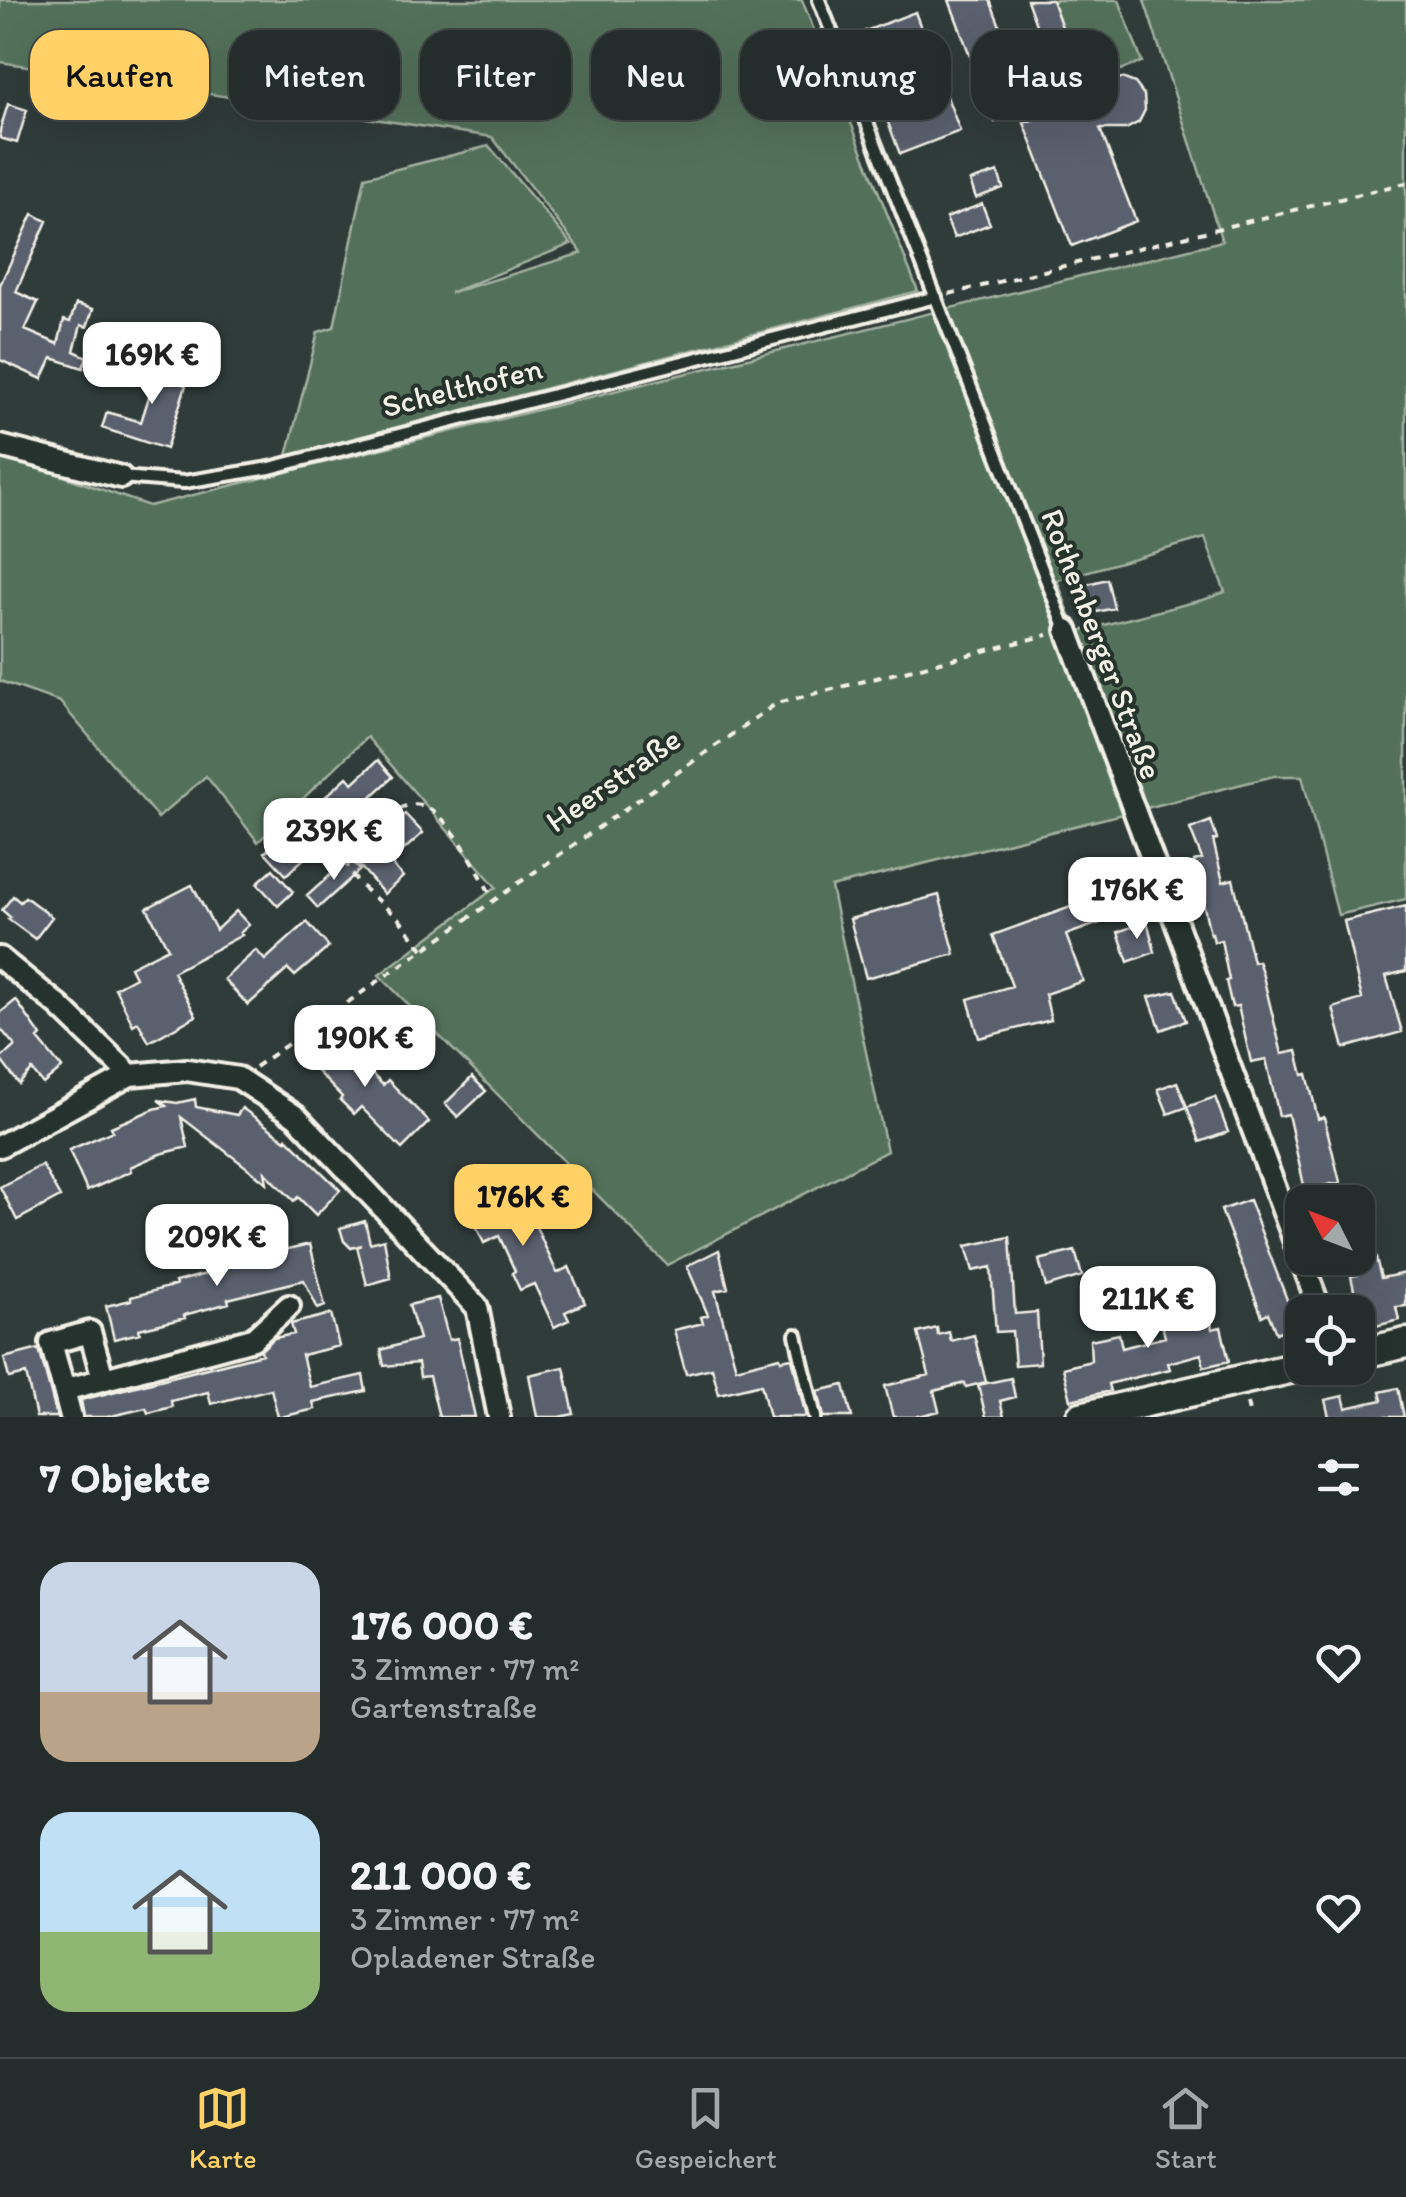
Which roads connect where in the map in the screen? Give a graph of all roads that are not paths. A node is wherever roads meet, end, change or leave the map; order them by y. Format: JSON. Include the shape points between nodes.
{"nodes":[{"id":1,"x":820,"y":0,"type":"edge"},
{"id":2,"x":936,"y":297,"type":"junction"},
{"id":3,"x":0,"y":446,"type":"edge"},
{"id":4,"x":121,"y":478,"type":"joint"},
{"id":5,"x":1067,"y":630,"type":"joint"},
{"id":6,"x":0,"y":958,"type":"edge"},
{"id":7,"x":130,"y":1075,"type":"junction"},
{"id":8,"x":0,"y":1146,"type":"edge"},
{"id":9,"x":1315,"y":1295,"type":"edge"},
{"id":10,"x":288,"y":1306,"type":"dead end"},
{"id":11,"x":796,"y":1335,"type":"dead end"},
{"id":12,"x":1406,"y":1343,"type":"edge"},
{"id":13,"x":1375,"y":1350,"type":"edge"},
{"id":14,"x":1285,"y":1370,"type":"edge"},
{"id":15,"x":103,"y":1378,"type":"junction"},
{"id":16,"x":64,"y":1390,"type":"junction"},
{"id":17,"x":70,"y":1417,"type":"edge"},
{"id":18,"x":500,"y":1417,"type":"edge"},
{"id":19,"x":815,"y":1417,"type":"edge"},
{"id":20,"x":1081,"y":1417,"type":"edge"}],
"edges":[{"from":1,"to":2,"type":"lane","name":"Rothenberger Straße"},
{"from":2,"to":4,"type":"lane","name":"Schelthofen","via":[[270,468],[184,482]]},
{"from":2,"to":5,"type":"lane","name":"Rothenberger Straße"},
{"from":3,"to":4,"type":"street","name":"Schelthofen"},
{"from":5,"to":9,"type":"street","name":"Rothenberger Straße"},
{"from":6,"to":7,"type":"street"},
{"from":7,"to":8,"type":"street"},
{"from":7,"to":18,"type":"street","via":[[186,1070],[238,1078],[297,1117],[477,1307]]},
{"from":10,"to":15,"type":"street","via":[[252,1339]]},
{"from":11,"to":19,"type":"lane"},
{"from":12,"to":13,"type":"main road"},
{"from":14,"to":20,"type":"main road"},
{"from":15,"to":16,"type":"street"},
{"from":15,"to":16,"type":"street","via":[[90,1332],[51,1343]]},
{"from":16,"to":17,"type":"street"}]}
